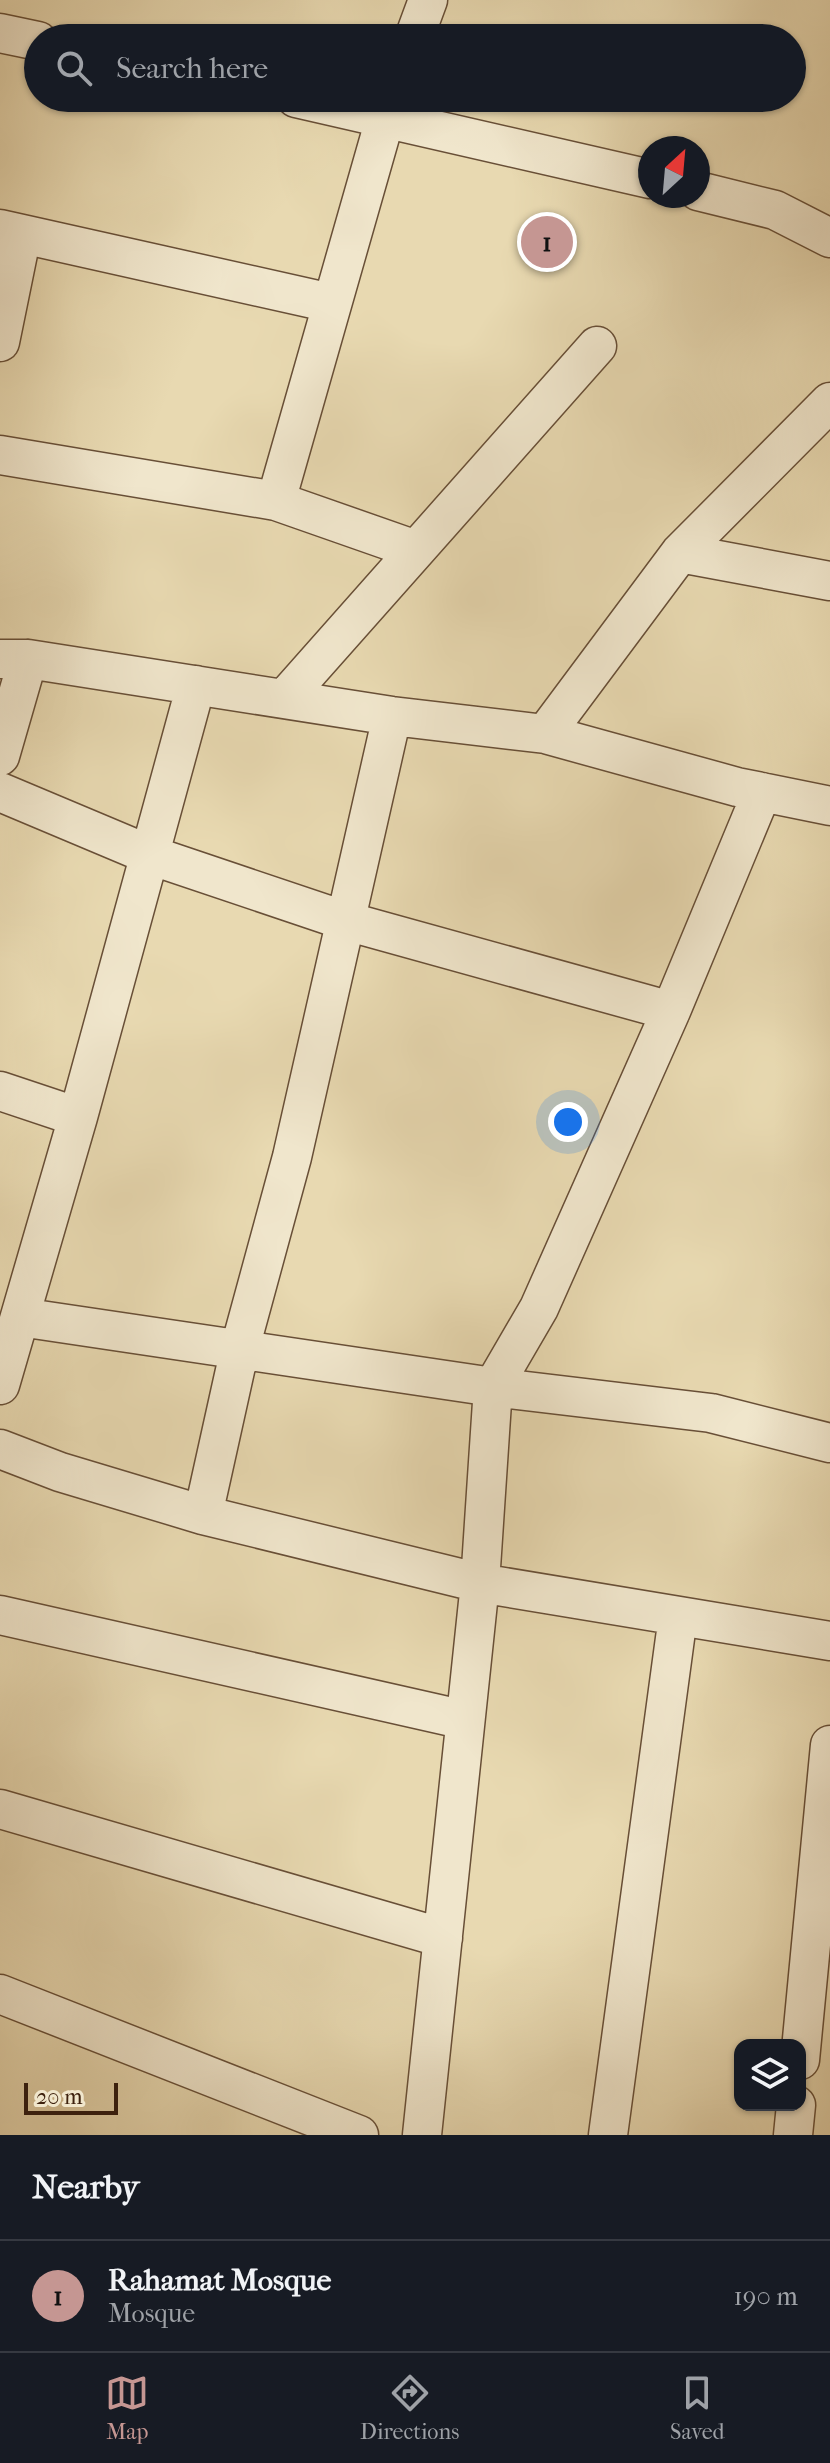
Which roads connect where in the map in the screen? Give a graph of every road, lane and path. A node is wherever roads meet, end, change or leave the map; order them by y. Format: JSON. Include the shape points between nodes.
{"nodes":[{"id":1,"x":428,"y":0,"type":"edge"},
{"id":2,"x":419,"y":24,"type":"edge"},
{"id":3,"x":0,"y":33,"type":"edge"},
{"id":4,"x":24,"y":38,"type":"edge"},
{"id":5,"x":386,"y":112,"type":"edge"},
{"id":6,"x":402,"y":112,"type":"edge"},
{"id":7,"x":638,"y":176,"type":"edge"},
{"id":8,"x":710,"y":194,"type":"edge"},
{"id":9,"x":11,"y":232,"type":"edge"},
{"id":10,"x":830,"y":238,"type":"edge"},
{"id":11,"x":331,"y":303,"type":"junction"},
{"id":12,"x":0,"y":342,"type":"edge"},
{"id":13,"x":597,"y":346,"type":"dead end"},
{"id":14,"x":830,"y":402,"type":"edge"},
{"id":15,"x":0,"y":455,"type":"edge"},
{"id":16,"x":276,"y":501,"type":"junction"},
{"id":17,"x":416,"y":550,"type":"junction"},
{"id":18,"x":680,"y":553,"type":"junction"},
{"id":19,"x":830,"y":581,"type":"edge"},
{"id":20,"x":14,"y":659,"type":"edge"},
{"id":21,"x":196,"y":685,"type":"junction"},
{"id":22,"x":285,"y":698,"type":"junction"},
{"id":23,"x":392,"y":716,"type":"junction"},
{"id":24,"x":545,"y":734,"type":"junction"},
{"id":25,"x":0,"y":756,"type":"edge"},
{"id":26,"x":0,"y":792,"type":"edge"},
{"id":27,"x":762,"y":792,"type":"junction"},
{"id":28,"x":830,"y":806,"type":"edge"},
{"id":29,"x":150,"y":855,"type":"junction"},
{"id":30,"x":346,"y":921,"type":"junction"},
{"id":31,"x":671,"y":1011,"type":"junction"},
{"id":32,"x":0,"y":1091,"type":"edge"},
{"id":33,"x":78,"y":1117,"type":"junction"},
{"id":34,"x":20,"y":1317,"type":"junction"},
{"id":35,"x":240,"y":1348,"type":"junction"},
{"id":36,"x":0,"y":1385,"type":"edge"},
{"id":37,"x":493,"y":1387,"type":"junction"},
{"id":38,"x":830,"y":1443,"type":"edge"},
{"id":39,"x":0,"y":1449,"type":"edge"},
{"id":40,"x":203,"y":1515,"type":"junction"},
{"id":41,"x":480,"y":1583,"type":"junction"},
{"id":42,"x":0,"y":1615,"type":"edge"},
{"id":43,"x":678,"y":1616,"type":"junction"},
{"id":44,"x":830,"y":1641,"type":"edge"},
{"id":45,"x":465,"y":1720,"type":"junction"},
{"id":46,"x":830,"y":1745,"type":"edge"},
{"id":47,"x":0,"y":1809,"type":"edge"},
{"id":48,"x":825,"y":1842,"type":"edge"},
{"id":49,"x":443,"y":1938,"type":"junction"},
{"id":50,"x":0,"y":1994,"type":"edge"},
{"id":51,"x":810,"y":2053,"type":"edge"},
{"id":52,"x":795,"y":2111,"type":"edge"},
{"id":53,"x":359,"y":2135,"type":"edge"},
{"id":54,"x":422,"y":2135,"type":"edge"},
{"id":55,"x":608,"y":2135,"type":"edge"},
{"id":56,"x":793,"y":2135,"type":"edge"}],
"edges":[{"from":1,"to":2,"type":"street"},
{"from":3,"to":4,"type":"street"},
{"from":5,"to":11,"type":"street"},
{"from":6,"to":7,"type":"street"},
{"from":8,"to":10,"type":"street","via":[[775,210]]},
{"from":9,"to":11,"type":"street"},
{"from":9,"to":12,"type":"street"},
{"from":11,"to":16,"type":"street"},
{"from":13,"to":17,"type":"street"},
{"from":14,"to":18,"type":"street"},
{"from":15,"to":16,"type":"street"},
{"from":16,"to":17,"type":"street"},
{"from":17,"to":22,"type":"street"},
{"from":18,"to":19,"type":"street"},
{"from":18,"to":24,"type":"street"},
{"from":20,"to":21,"type":"street"},
{"from":20,"to":25,"type":"street"},
{"from":21,"to":22,"type":"street"},
{"from":21,"to":29,"type":"street"},
{"from":22,"to":23,"type":"street"},
{"from":23,"to":24,"type":"street"},
{"from":23,"to":30,"type":"street"},
{"from":24,"to":27,"type":"street"},
{"from":26,"to":29,"type":"street"},
{"from":27,"to":28,"type":"street"},
{"from":27,"to":31,"type":"street"},
{"from":29,"to":30,"type":"street"},
{"from":29,"to":33,"type":"street"},
{"from":30,"to":31,"type":"street"},
{"from":30,"to":35,"type":"street","via":[[292,1157]]},
{"from":31,"to":37,"type":"street","via":[[539,1308]]},
{"from":32,"to":33,"type":"street"},
{"from":33,"to":34,"type":"street"},
{"from":34,"to":35,"type":"street"},
{"from":34,"to":36,"type":"street"},
{"from":35,"to":37,"type":"street"},
{"from":35,"to":40,"type":"street"},
{"from":37,"to":38,"type":"street","via":[[711,1413]]},
{"from":37,"to":41,"type":"street"},
{"from":39,"to":40,"type":"street"},
{"from":40,"to":41,"type":"street"},
{"from":41,"to":43,"type":"street"},
{"from":41,"to":45,"type":"street"},
{"from":42,"to":45,"type":"street"},
{"from":43,"to":44,"type":"street"},
{"from":43,"to":55,"type":"street"},
{"from":45,"to":49,"type":"street"},
{"from":46,"to":48,"type":"street"},
{"from":47,"to":49,"type":"street"},
{"from":48,"to":51,"type":"street"},
{"from":49,"to":54,"type":"street"},
{"from":50,"to":53,"type":"street"},
{"from":52,"to":56,"type":"street"}]}
